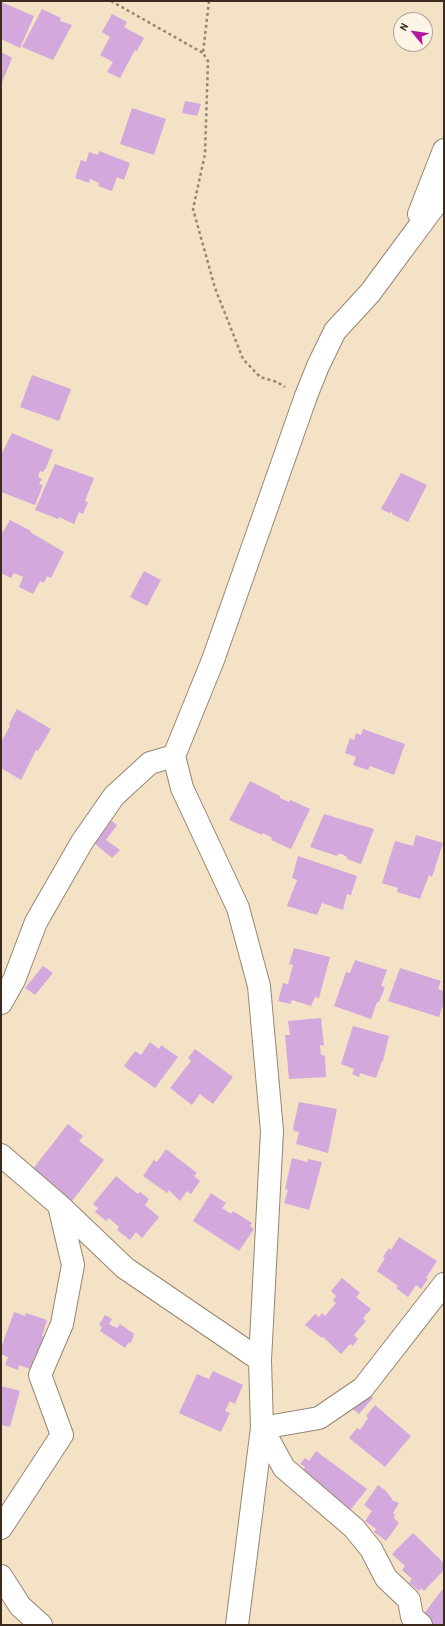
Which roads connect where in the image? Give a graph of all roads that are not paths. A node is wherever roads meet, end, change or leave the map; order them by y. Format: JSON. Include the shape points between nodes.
{"nodes":[{"id":1,"x":444,"y":150,"type":"edge"},
{"id":2,"x":444,"y":193,"type":"edge"},
{"id":3,"x":410,"y":239,"type":"junction"},
{"id":4,"x":174,"y":756,"type":"junction"},
{"id":5,"x":1,"y":1003,"type":"edge"},
{"id":6,"x":1,"y":1155,"type":"edge"},
{"id":7,"x":59,"y":1205,"type":"junction"},
{"id":8,"x":444,"y":1284,"type":"edge"},
{"id":9,"x":260,"y":1360,"type":"junction"},
{"id":10,"x":262,"y":1428,"type":"junction"},
{"id":11,"x":1,"y":1528,"type":"edge"},
{"id":12,"x":1,"y":1576,"type":"edge"},
{"id":13,"x":41,"y":1625,"type":"edge"},
{"id":14,"x":237,"y":1625,"type":"edge"},
{"id":15,"x":421,"y":1625,"type":"edge"}],
"edges":[{"from":1,"to":3,"type":"street"},
{"from":2,"to":3,"type":"street"},
{"from":3,"to":4,"type":"street","via":[[370,293],[336,331],[306,396],[213,660]]},
{"from":4,"to":5,"type":"street","via":[[150,763],[114,796],[82,842],[36,922],[14,980]]},
{"from":4,"to":9,"type":"street","via":[[182,788],[238,908],[259,986],[272,1130]]},
{"from":6,"to":7,"type":"street"},
{"from":7,"to":9,"type":"street","via":[[125,1268]]},
{"from":7,"to":11,"type":"street","via":[[73,1265],[62,1324],[40,1375],[62,1435]]},
{"from":8,"to":10,"type":"street","via":[[362,1388],[319,1418]]},
{"from":9,"to":10,"type":"street"},
{"from":10,"to":14,"type":"street"},
{"from":10,"to":15,"type":"street","via":[[284,1468],[358,1533],[371,1549],[386,1578],[409,1600],[412,1617]]},
{"from":12,"to":13,"type":"street","via":[[20,1606]]}]}
